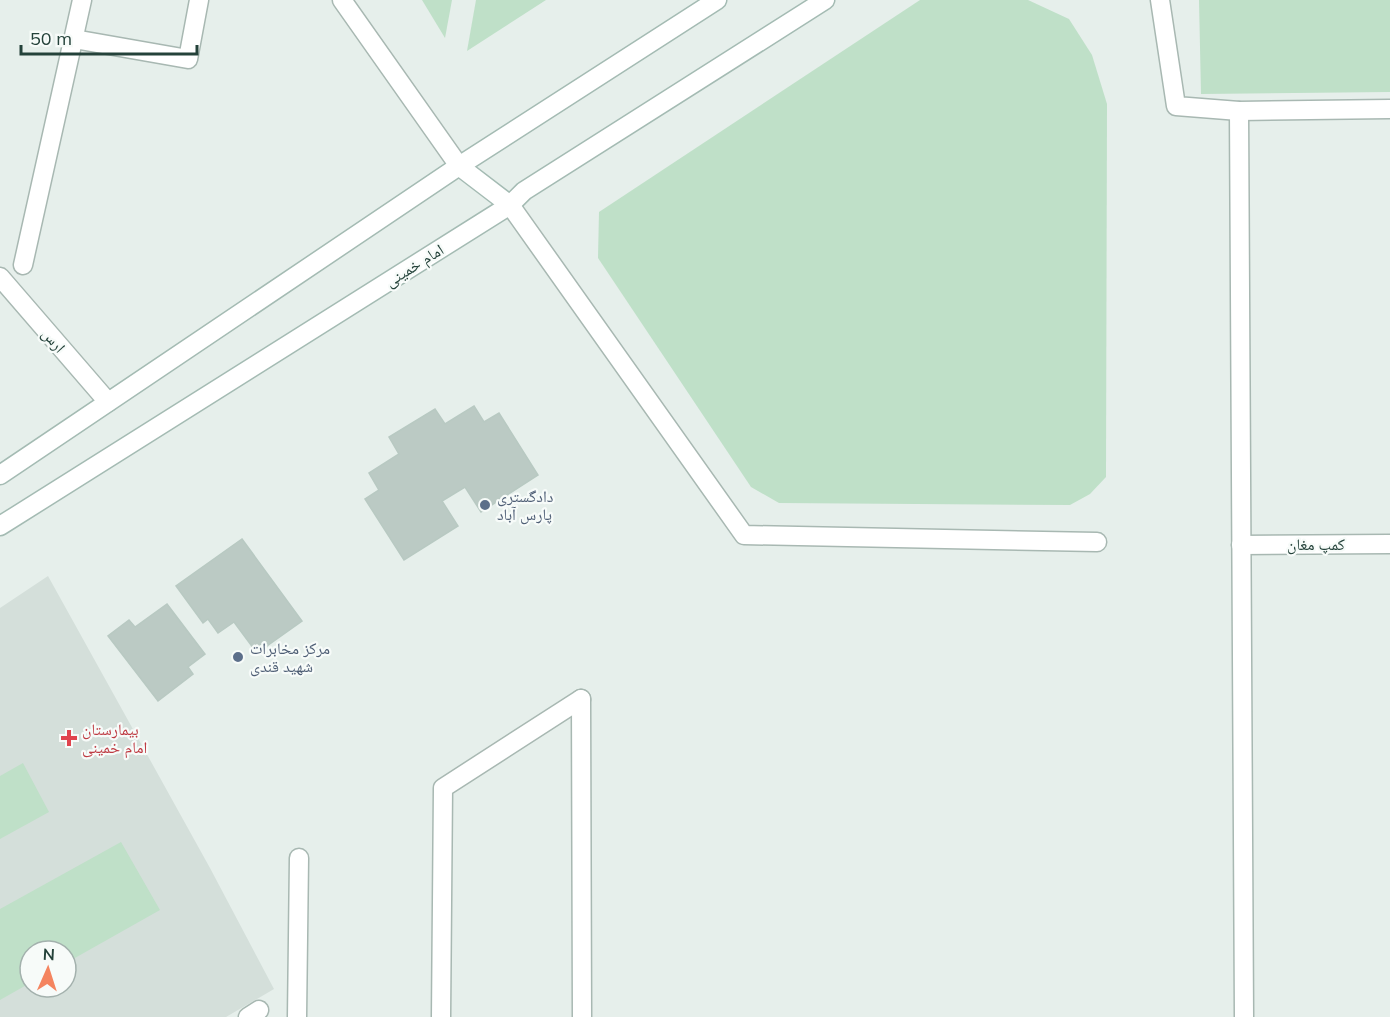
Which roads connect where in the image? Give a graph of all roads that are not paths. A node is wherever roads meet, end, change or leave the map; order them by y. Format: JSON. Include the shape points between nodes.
{"nodes":[{"id":1,"x":82,"y":0,"type":"edge"},
{"id":2,"x":198,"y":0,"type":"edge"},
{"id":3,"x":342,"y":0,"type":"edge"},
{"id":4,"x":717,"y":0,"type":"edge"},
{"id":5,"x":825,"y":0,"type":"edge"},
{"id":6,"x":1160,"y":0,"type":"edge"},
{"id":7,"x":74,"y":39,"type":"junction"},
{"id":8,"x":1390,"y":109,"type":"edge"},
{"id":9,"x":1239,"y":111,"type":"junction"},
{"id":10,"x":459,"y":166,"type":"junction"},
{"id":11,"x":510,"y":205,"type":"junction"},
{"id":12,"x":23,"y":265,"type":"dead end"},
{"id":13,"x":0,"y":277,"type":"edge"},
{"id":14,"x":108,"y":402,"type":"junction"},
{"id":15,"x":0,"y":475,"type":"edge"},
{"id":16,"x":0,"y":526,"type":"edge"},
{"id":17,"x":1097,"y":542,"type":"dead end"},
{"id":18,"x":1390,"y":544,"type":"edge"},
{"id":19,"x":1241,"y":545,"type":"junction"},
{"id":20,"x":299,"y":858,"type":"dead end"},
{"id":21,"x":297,"y":1017,"type":"edge"},
{"id":22,"x":441,"y":1017,"type":"edge"},
{"id":23,"x":582,"y":1017,"type":"edge"},
{"id":24,"x":1244,"y":1017,"type":"edge"}],
"edges":[{"from":1,"to":7,"type":"street"},
{"from":2,"to":7,"type":"street","via":[[188,60]]},
{"from":3,"to":10,"type":"street"},
{"from":4,"to":10,"type":"street"},
{"from":5,"to":11,"type":"street","name":"امام خمینی","via":[[524,191]]},
{"from":6,"to":9,"type":"street","via":[[1176,106]]},
{"from":7,"to":12,"type":"street"},
{"from":8,"to":9,"type":"street"},
{"from":9,"to":19,"type":"street"},
{"from":10,"to":11,"type":"street"},
{"from":10,"to":14,"type":"street"},
{"from":11,"to":16,"type":"street","name":"امام خمینی"},
{"from":11,"to":17,"type":"street","via":[[744,535]]},
{"from":13,"to":14,"type":"street","name":"ارس"},
{"from":14,"to":15,"type":"street"},
{"from":18,"to":19,"type":"street","name":"کمپ مغان"},
{"from":19,"to":24,"type":"street"},
{"from":20,"to":21,"type":"street"},
{"from":22,"to":23,"type":"street","via":[[443,788],[581,699]]}]}
